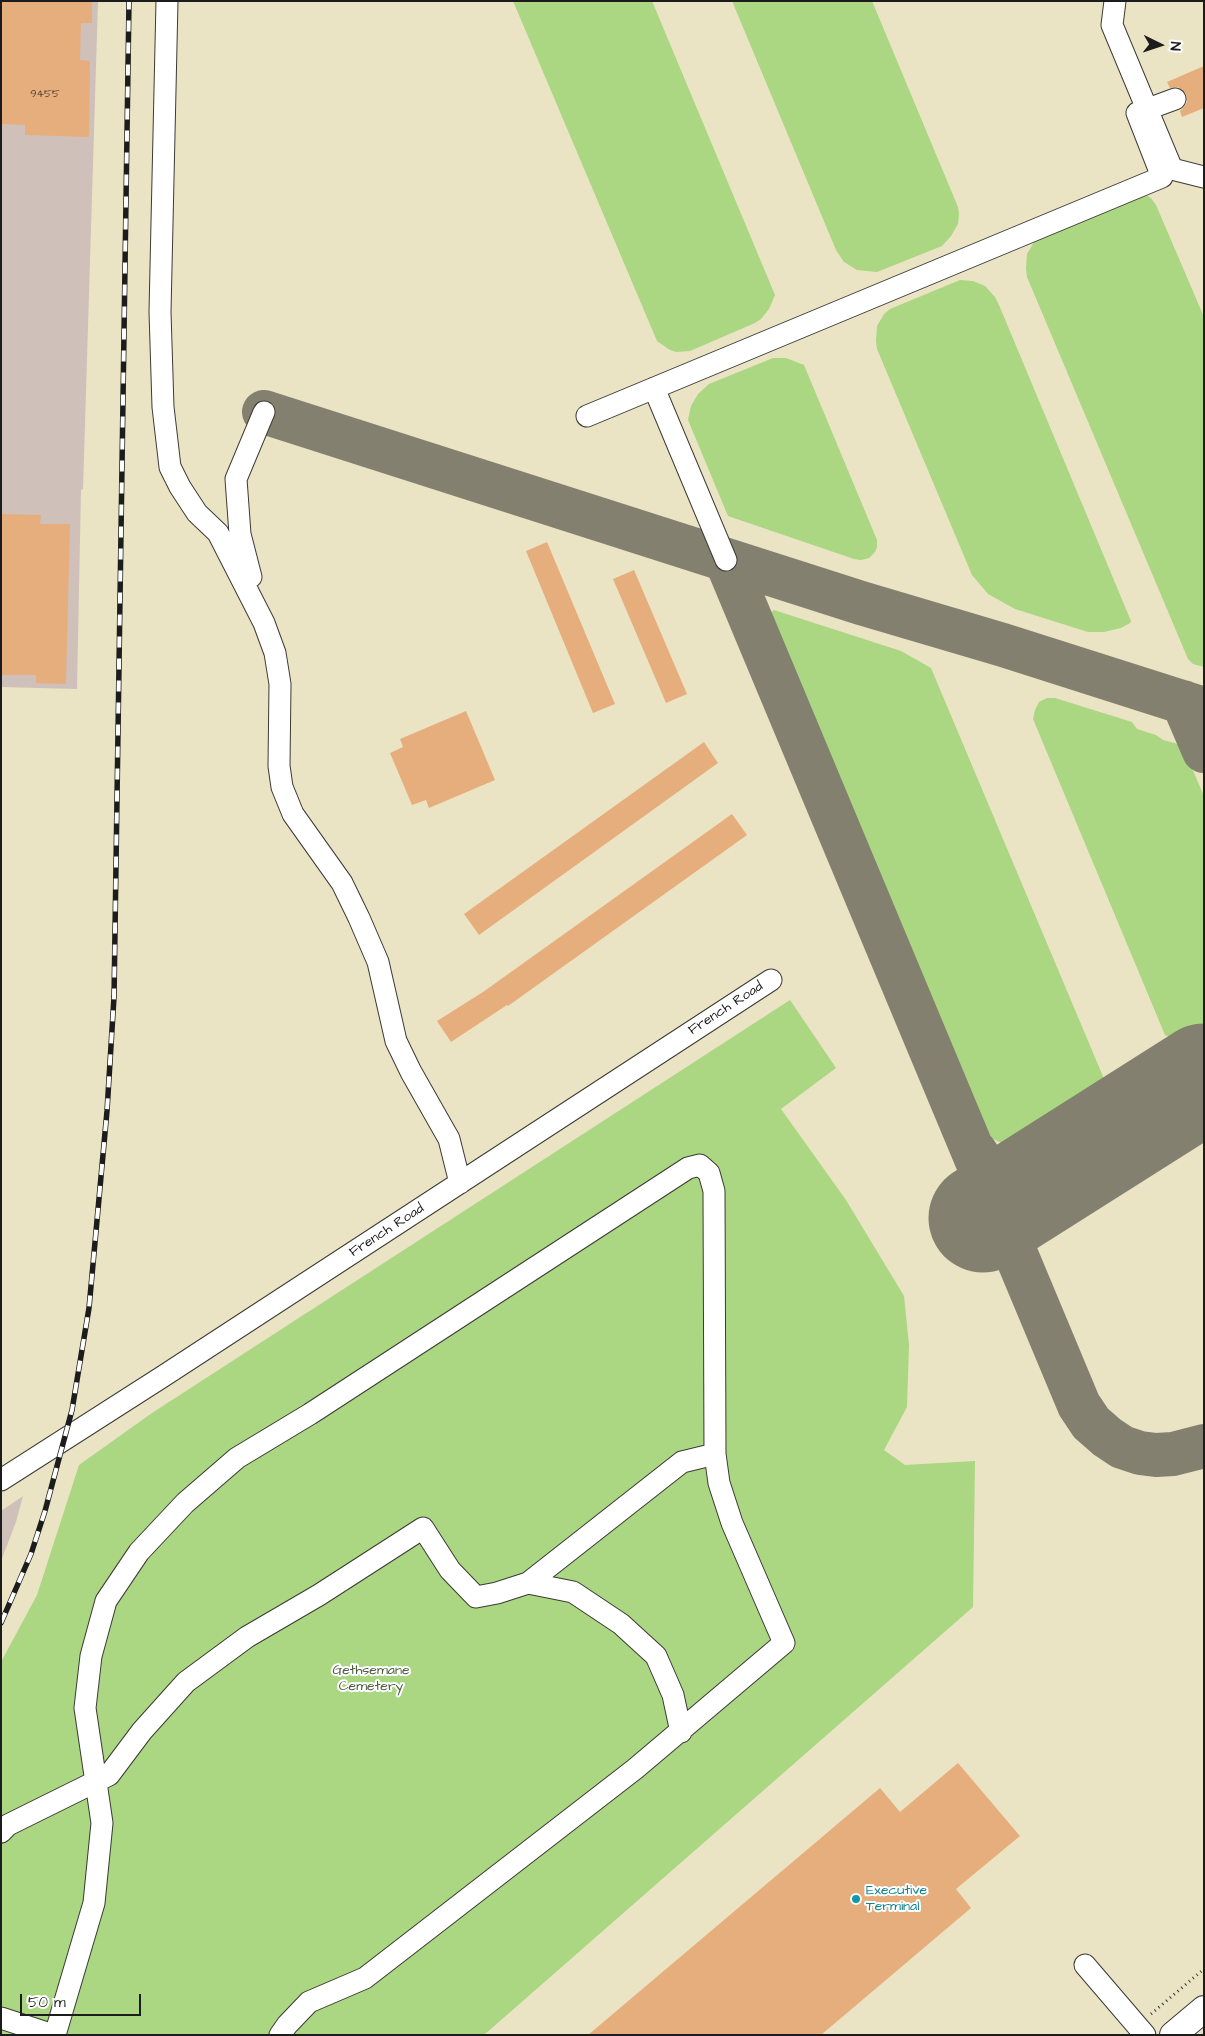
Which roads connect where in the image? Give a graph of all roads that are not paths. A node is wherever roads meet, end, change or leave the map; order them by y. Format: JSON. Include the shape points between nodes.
{"nodes":[{"id":1,"x":167,"y":1,"type":"edge"},
{"id":2,"x":1115,"y":1,"type":"edge"},
{"id":3,"x":1175,"y":99,"type":"dead end"},
{"id":4,"x":1147,"y":109,"type":"junction"},
{"id":5,"x":1204,"y":177,"type":"edge"},
{"id":6,"x":654,"y":388,"type":"junction"},
{"id":7,"x":264,"y":412,"type":"dead end"},
{"id":8,"x":587,"y":416,"type":"dead end"},
{"id":9,"x":726,"y":560,"type":"dead end"},
{"id":10,"x":264,"y":623,"type":"junction"},
{"id":11,"x":771,"y":980,"type":"dead end"},
{"id":12,"x":460,"y":1183,"type":"junction"},
{"id":13,"x":715,"y":1454,"type":"junction"},
{"id":14,"x":1,"y":1480,"type":"edge"},
{"id":15,"x":528,"y":1583,"type":"junction"},
{"id":16,"x":680,"y":1732,"type":"junction"},
{"id":17,"x":96,"y":1781,"type":"junction"},
{"id":18,"x":1,"y":1832,"type":"edge"},
{"id":19,"x":1085,"y":1965,"type":"dead end"},
{"id":20,"x":1204,"y":2009,"type":"edge"},
{"id":21,"x":1,"y":2018,"type":"edge"},
{"id":22,"x":1141,"y":2030,"type":"edge"},
{"id":23,"x":1175,"y":2034,"type":"edge"},
{"id":24,"x":54,"y":2035,"type":"edge"},
{"id":25,"x":280,"y":2035,"type":"edge"}],
"edges":[{"from":1,"to":10,"type":"street","via":[[160,312],[170,467],[198,513],[218,533]]},
{"from":2,"to":4,"type":"street","via":[[1112,25]]},
{"from":3,"to":4,"type":"street"},
{"from":4,"to":5,"type":"street","via":[[1172,169]]},
{"from":4,"to":6,"type":"street","via":[[1137,113],[1162,177]]},
{"from":6,"to":8,"type":"street"},
{"from":6,"to":9,"type":"street"},
{"from":7,"to":10,"type":"street","via":[[236,479],[240,534]]},
{"from":10,"to":12,"type":"street","via":[[275,653],[280,684],[282,787],[293,814],[342,883],[359,918],[378,962],[396,1041],[449,1139]]},
{"from":11,"to":12,"type":"street","name":"French Road"},
{"from":12,"to":14,"type":"street","name":"French Road"},
{"from":13,"to":15,"type":"street","via":[[682,1462]]},
{"from":13,"to":16,"type":"street","via":[[719,1483],[732,1523],[784,1643]]},
{"from":13,"to":17,"type":"street","via":[[714,1191],[709,1173],[700,1165],[688,1168],[237,1458],[185,1504],[139,1552],[106,1601],[91,1656],[85,1708]]},
{"from":15,"to":16,"type":"street","via":[[573,1592],[621,1624],[656,1656],[673,1695]]},
{"from":15,"to":17,"type":"street","via":[[476,1597],[450,1570],[422,1528],[247,1637],[186,1682],[109,1774]]},
{"from":16,"to":25,"type":"street","via":[[365,1978],[310,2002]]},
{"from":17,"to":18,"type":"street","via":[[8,1825]]},
{"from":17,"to":24,"type":"street","via":[[102,1823],[94,1903]]},
{"from":19,"to":22,"type":"street"},
{"from":20,"to":23,"type":"main road"},
{"from":21,"to":24,"type":"street"}]}
